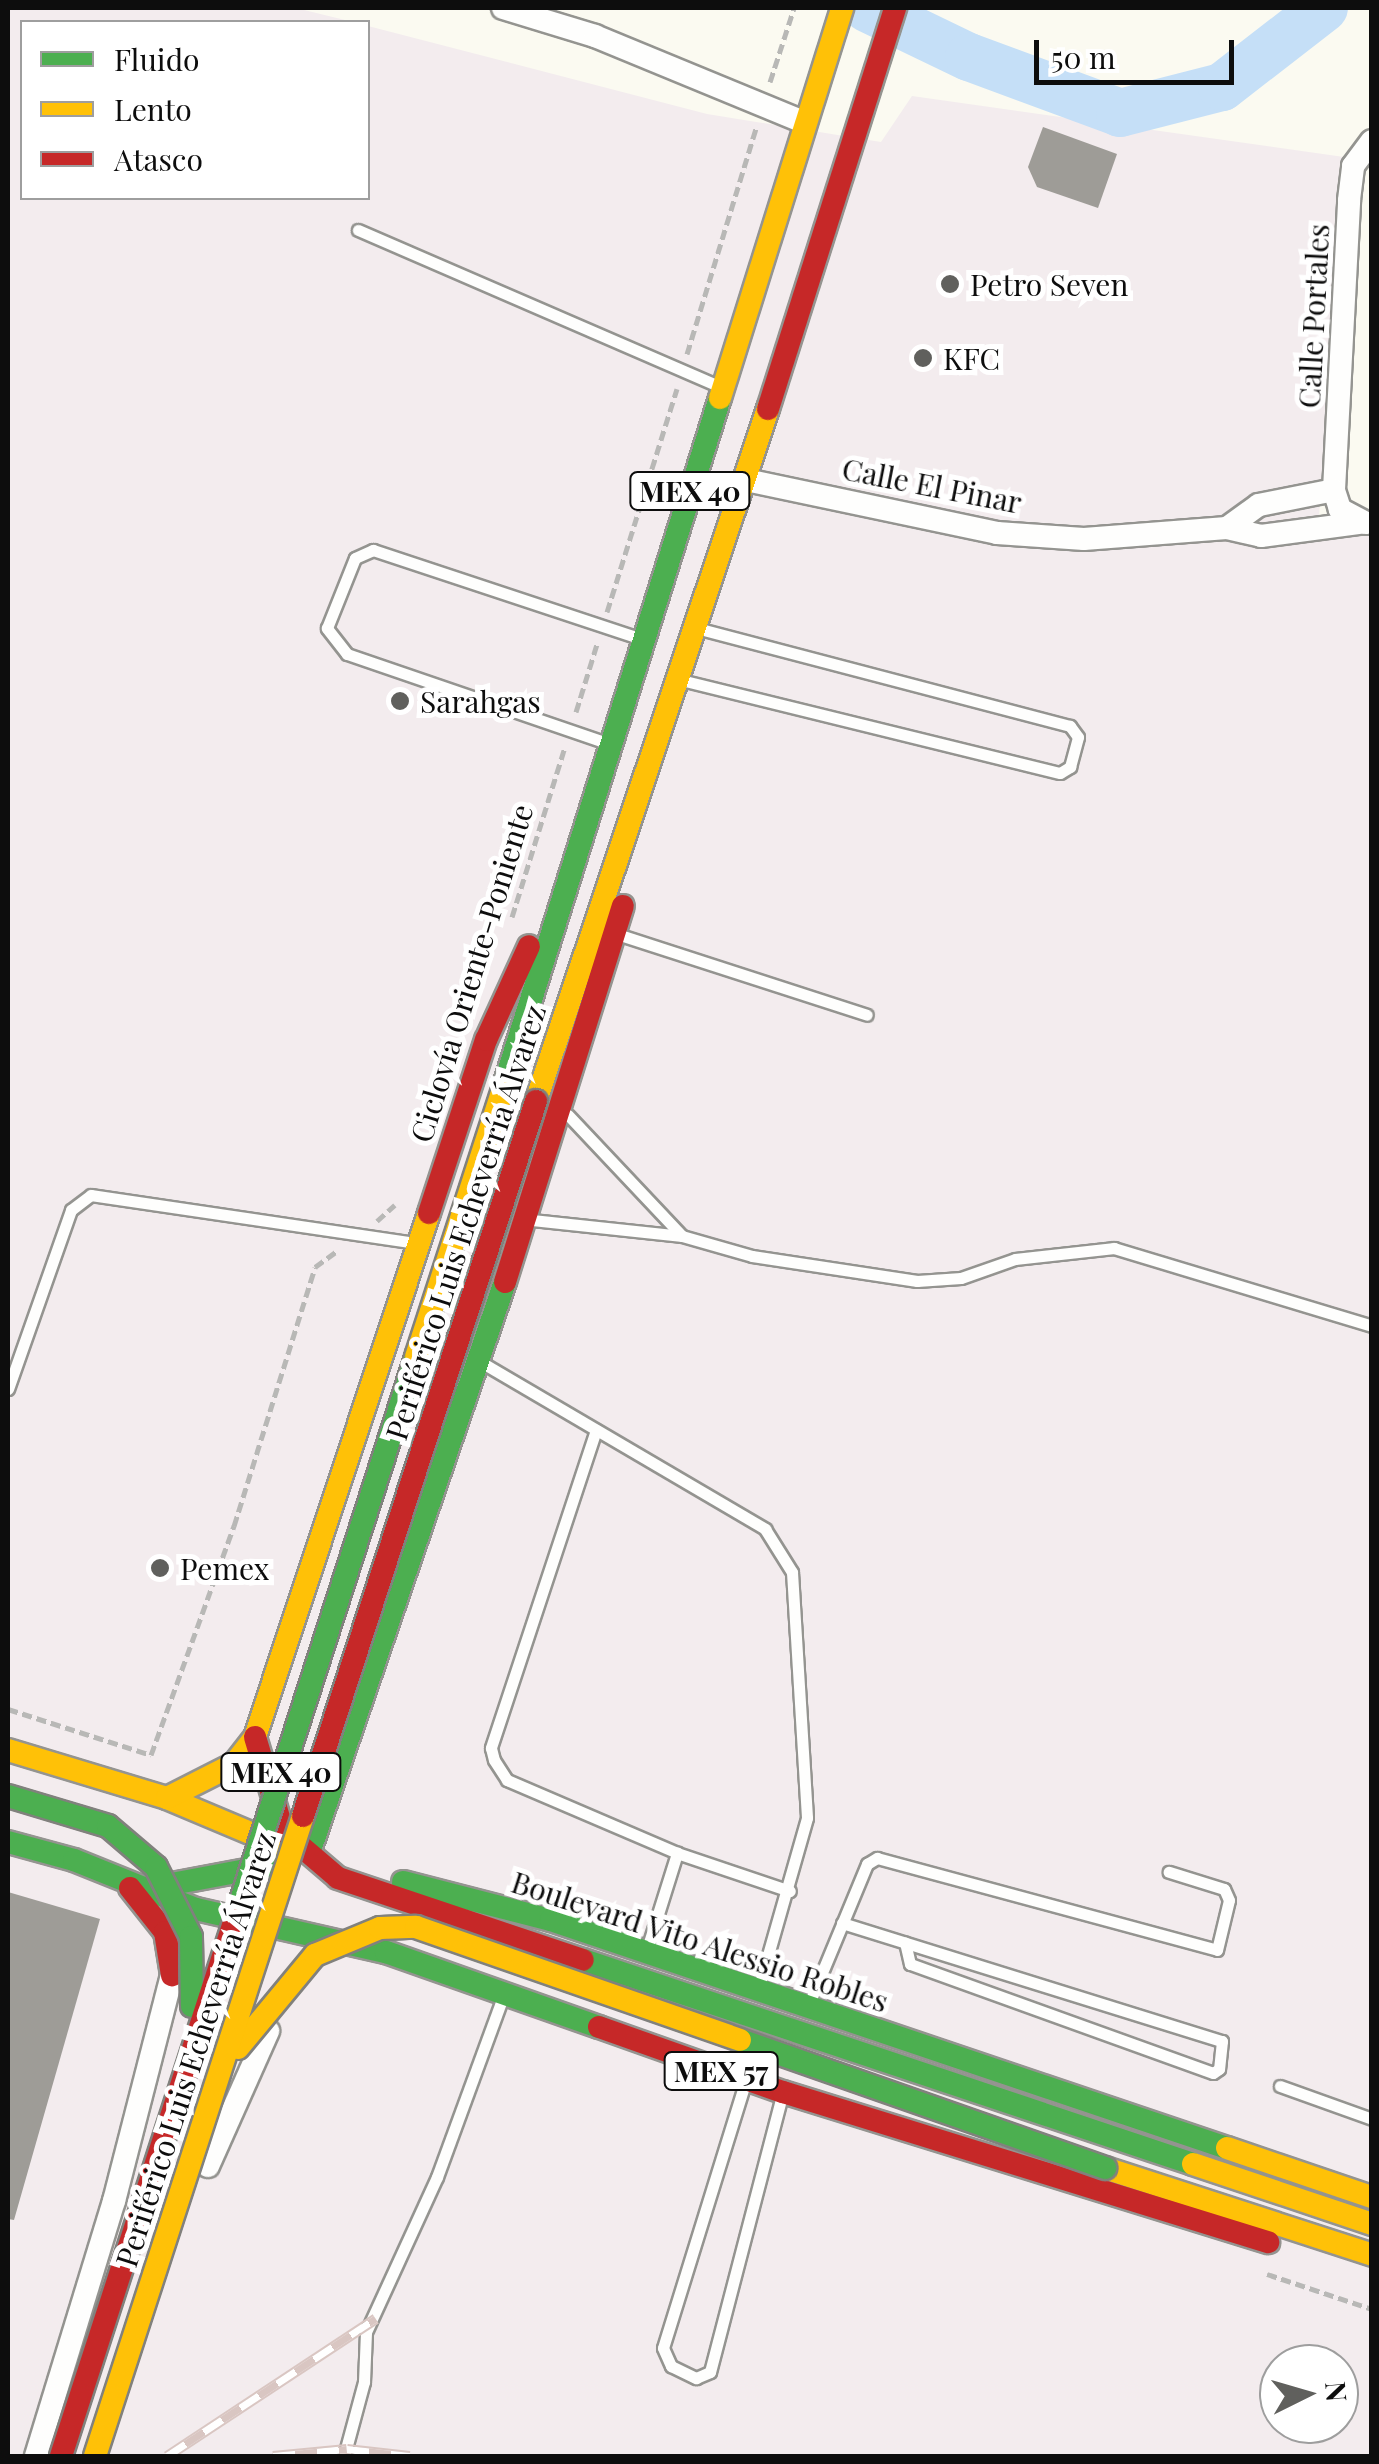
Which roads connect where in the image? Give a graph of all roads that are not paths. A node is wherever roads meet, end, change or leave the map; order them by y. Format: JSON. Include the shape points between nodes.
{"nodes":[{"id":1,"x":503,"y":8,"type":"edge"},
{"id":2,"x":842,"y":8,"type":"edge"},
{"id":3,"x":895,"y":8,"type":"edge"},
{"id":4,"x":804,"y":122,"type":"junction"},
{"id":5,"x":1367,"y":145,"type":"edge"},
{"id":6,"x":358,"y":230,"type":"dead end"},
{"id":7,"x":722,"y":388,"type":"junction"},
{"id":8,"x":746,"y":480,"type":"junction"},
{"id":9,"x":1334,"y":490,"type":"junction"},
{"id":10,"x":1366,"y":523,"type":"edge"},
{"id":11,"x":1227,"y":528,"type":"junction"},
{"id":12,"x":694,"y":627,"type":"junction"},
{"id":13,"x":643,"y":639,"type":"junction"},
{"id":14,"x":676,"y":679,"type":"junction"},
{"id":15,"x":611,"y":744,"type":"junction"},
{"id":16,"x":622,"y":837,"type":"junction"},
{"id":17,"x":558,"y":913,"type":"junction"},
{"id":18,"x":619,"y":934,"type":"junction"},
{"id":19,"x":867,"y":1015,"type":"dead end"},
{"id":20,"x":562,"y":1109,"type":"junction"},
{"id":21,"x":526,"y":1219,"type":"junction"},
{"id":22,"x":682,"y":1236,"type":"junction"},
{"id":23,"x":420,"y":1244,"type":"junction"},
{"id":24,"x":1372,"y":1326,"type":"edge"},
{"id":25,"x":479,"y":1361,"type":"junction"},
{"id":26,"x":8,"y":1389,"type":"edge"},
{"id":27,"x":596,"y":1430,"type":"junction"},
{"id":28,"x":255,"y":1737,"type":"junction"},
{"id":29,"x":350,"y":1748,"type":"junction"},
{"id":30,"x":8,"y":1750,"type":"edge"},
{"id":31,"x":97,"y":1777,"type":"junction"},
{"id":32,"x":8,"y":1796,"type":"edge"},
{"id":33,"x":167,"y":1798,"type":"junction"},
{"id":34,"x":8,"y":1842,"type":"edge"},
{"id":35,"x":677,"y":1853,"type":"junction"},
{"id":36,"x":307,"y":1857,"type":"junction"},
{"id":37,"x":74,"y":1860,"type":"junction"},
{"id":38,"x":1169,"y":1872,"type":"dead end"},
{"id":39,"x":118,"y":1878,"type":"junction"},
{"id":40,"x":145,"y":1889,"type":"junction"},
{"id":41,"x":790,"y":1892,"type":"junction"},
{"id":42,"x":196,"y":1909,"type":"junction"},
{"id":43,"x":842,"y":1923,"type":"junction"},
{"id":44,"x":904,"y":1943,"type":"junction"},
{"id":45,"x":386,"y":1952,"type":"junction"},
{"id":46,"x":646,"y":1952,"type":"junction"},
{"id":47,"x":172,"y":1974,"type":"junction"},
{"id":48,"x":758,"y":1990,"type":"junction"},
{"id":49,"x":504,"y":1995,"type":"junction"},
{"id":50,"x":282,"y":2001,"type":"junction"},
{"id":51,"x":808,"y":2007,"type":"junction"},
{"id":52,"x":184,"y":2067,"type":"junction"},
{"id":53,"x":746,"y":2079,"type":"junction"},
{"id":54,"x":214,"y":2080,"type":"junction"},
{"id":55,"x":1280,"y":2086,"type":"dead end"},
{"id":56,"x":783,"y":2092,"type":"junction"},
{"id":57,"x":1372,"y":2119,"type":"edge"},
{"id":58,"x":1371,"y":2197,"type":"edge"},
{"id":59,"x":1372,"y":2224,"type":"edge"},
{"id":60,"x":1372,"y":2255,"type":"edge"},
{"id":61,"x":1372,"y":2276,"type":"edge"},
{"id":62,"x":36,"y":2456,"type":"edge"},
{"id":63,"x":61,"y":2456,"type":"edge"},
{"id":64,"x":95,"y":2456,"type":"edge"},
{"id":65,"x":113,"y":2456,"type":"edge"},
{"id":66,"x":344,"y":2456,"type":"edge"}],
"edges":[{"from":1,"to":4,"type":"street"},
{"from":2,"to":4,"type":"main road","name":"Periférico Luis Echeverría Álvarez","number":"MEX 40"},
{"from":3,"to":8,"type":"main road","name":"Periférico Luis Echeverría Álvarez","number":"MEX 40"},
{"from":4,"to":7,"type":"main road","name":"Periférico Luis Echeverría Álvarez","number":"MEX 40"},
{"from":5,"to":9,"type":"street","name":"Calle Portales","via":[[1348,200]]},
{"from":6,"to":7,"type":"lane"},
{"from":7,"to":13,"type":"main road","name":"Periférico Luis Echeverría Álvarez","number":"MEX 40"},
{"from":8,"to":11,"type":"street","name":"Calle El Pinar","via":[[998,533],[1084,538]]},
{"from":8,"to":12,"type":"main road","name":"Periférico Luis Echeverría Álvarez","number":"MEX 40"},
{"from":9,"to":10,"type":"street","name":"Calle El Pinar","via":[[1340,509]]},
{"from":9,"to":11,"type":"street","name":"Calle El Pinar","via":[[1259,505]]},
{"from":10,"to":11,"type":"street","name":"Calle El Pinar","via":[[1260,536]]},
{"from":12,"to":14,"type":"main road","name":"Periférico Luis Echeverría Álvarez","number":"MEX 40"},
{"from":12,"to":14,"type":"lane","via":[[1070,726],[1078,737],[1070,767],[1060,773]]},
{"from":13,"to":15,"type":"main road","name":"Periférico Luis Echeverría Álvarez","number":"MEX 40"},
{"from":13,"to":15,"type":"lane","via":[[374,550],[354,558],[327,628],[347,654]]},
{"from":14,"to":16,"type":"main road","name":"Periférico Luis Echeverría Álvarez","number":"MEX 40"},
{"from":15,"to":17,"type":"main road","name":"Periférico Luis Echeverría Álvarez","number":"MEX 40"},
{"from":16,"to":18,"type":"main road"},
{"from":16,"to":54,"type":"main road","name":"Periférico Luis Echeverría Álvarez","number":"MEX 40","bridge":true},
{"from":17,"to":23,"type":"main road","via":[[511,975]]},
{"from":17,"to":52,"type":"main road","name":"Periférico Luis Echeverría Álvarez","number":"MEX 40","bridge":true},
{"from":18,"to":19,"type":"lane"},
{"from":18,"to":20,"type":"main road"},
{"from":20,"to":21,"type":"main road"},
{"from":20,"to":22,"type":"lane"},
{"from":21,"to":22,"type":"lane"},
{"from":21,"to":25,"type":"main road"},
{"from":22,"to":24,"type":"lane","via":[[752,1256],[918,1281],[961,1278],[1015,1258],[1114,1248]]},
{"from":23,"to":26,"type":"lane","via":[[90,1195],[71,1210]]},
{"from":23,"to":28,"type":"main road"},
{"from":25,"to":27,"type":"lane"},
{"from":25,"to":29,"type":"main road"},
{"from":27,"to":35,"type":"lane","via":[[491,1748],[507,1780]]},
{"from":27,"to":41,"type":"lane","via":[[765,1529],[792,1572],[807,1790]]},
{"from":28,"to":29,"type":"main road","via":[[289,1763],[311,1766]]},
{"from":28,"to":33,"type":"main road","via":[[234,1764]]},
{"from":28,"to":36,"type":"main road","via":[[269,1801],[283,1831]]},
{"from":29,"to":36,"type":"main road"},
{"from":30,"to":31,"type":"main road","name":"Boulevard Vito Alessio Robles"},
{"from":31,"to":33,"type":"main road","name":"Boulevard Vito Alessio Robles"},
{"from":31,"to":37,"type":"main road","via":[[102,1818]]},
{"from":32,"to":52,"type":"main road","bridge":true,"via":[[108,1826],[156,1867],[178,1900],[194,1972]]},
{"from":33,"to":36,"type":"main road","name":"Boulevard Vito Alessio Robles"},
{"from":34,"to":37,"type":"main road"},
{"from":35,"to":41,"type":"lane"},
{"from":35,"to":46,"type":"lane"},
{"from":36,"to":40,"type":"main road"},
{"from":36,"to":42,"type":"main road"},
{"from":36,"to":46,"type":"main road","name":"Boulevard Vito Alessio Robles","via":[[551,1920]]},
{"from":36,"to":59,"type":"main road","via":[[368,1890],[469,1918]]},
{"from":37,"to":39,"type":"main road","number":"MEX 57"},
{"from":38,"to":43,"type":"lane","via":[[1224,1889],[1229,1900],[1216,1950],[884,1857],[866,1864]]},
{"from":39,"to":40,"type":"main road","number":"MEX 57"},
{"from":39,"to":47,"type":"main road","via":[[158,1919]]},
{"from":40,"to":42,"type":"main road","number":"MEX 57"},
{"from":41,"to":48,"type":"lane"},
{"from":42,"to":45,"type":"main road","number":"MEX 57"},
{"from":42,"to":47,"type":"street","name":"Periférico Luis Echeverría Álvarez"},
{"from":43,"to":44,"type":"lane"},
{"from":43,"to":51,"type":"lane"},
{"from":44,"to":44,"type":"lane","via":[[1222,2042],[1219,2070],[910,1964]]},
{"from":45,"to":49,"type":"main road","number":"MEX 57"},
{"from":45,"to":50,"type":"street","via":[[335,1959]]},
{"from":46,"to":48,"type":"main road","name":"Boulevard Vito Alessio Robles"},
{"from":47,"to":50,"type":"street","via":[[197,1958],[227,1952],[264,1968]]},
{"from":47,"to":62,"type":"street","name":"Periférico Luis Echeverría Álvarez","via":[[114,2201]]},
{"from":48,"to":51,"type":"main road","name":"Boulevard Vito Alessio Robles"},
{"from":49,"to":53,"type":"main road","number":"MEX 57"},
{"from":49,"to":66,"type":"lane","via":[[437,2177],[366,2332],[364,2382]]},
{"from":50,"to":65,"type":"street","via":[[204,2175]]},
{"from":51,"to":58,"type":"main road","name":"Boulevard Vito Alessio Robles"},
{"from":52,"to":63,"type":"main road","name":"Periférico Luis Echeverría Álvarez","number":"MEX 40","bridge":true},
{"from":53,"to":56,"type":"main road","number":"MEX 57"},
{"from":53,"to":56,"type":"lane","via":[[663,2348],[671,2366],[696,2378],[710,2372]]},
{"from":54,"to":60,"type":"main road","bridge":true,"via":[[315,1955],[380,1928],[416,1927]]},
{"from":54,"to":64,"type":"main road","name":"Periférico Luis Echeverría Álvarez","number":"MEX 40","bridge":true},
{"from":55,"to":57,"type":"lane"},
{"from":56,"to":61,"type":"main road","number":"MEX 57"}]}
